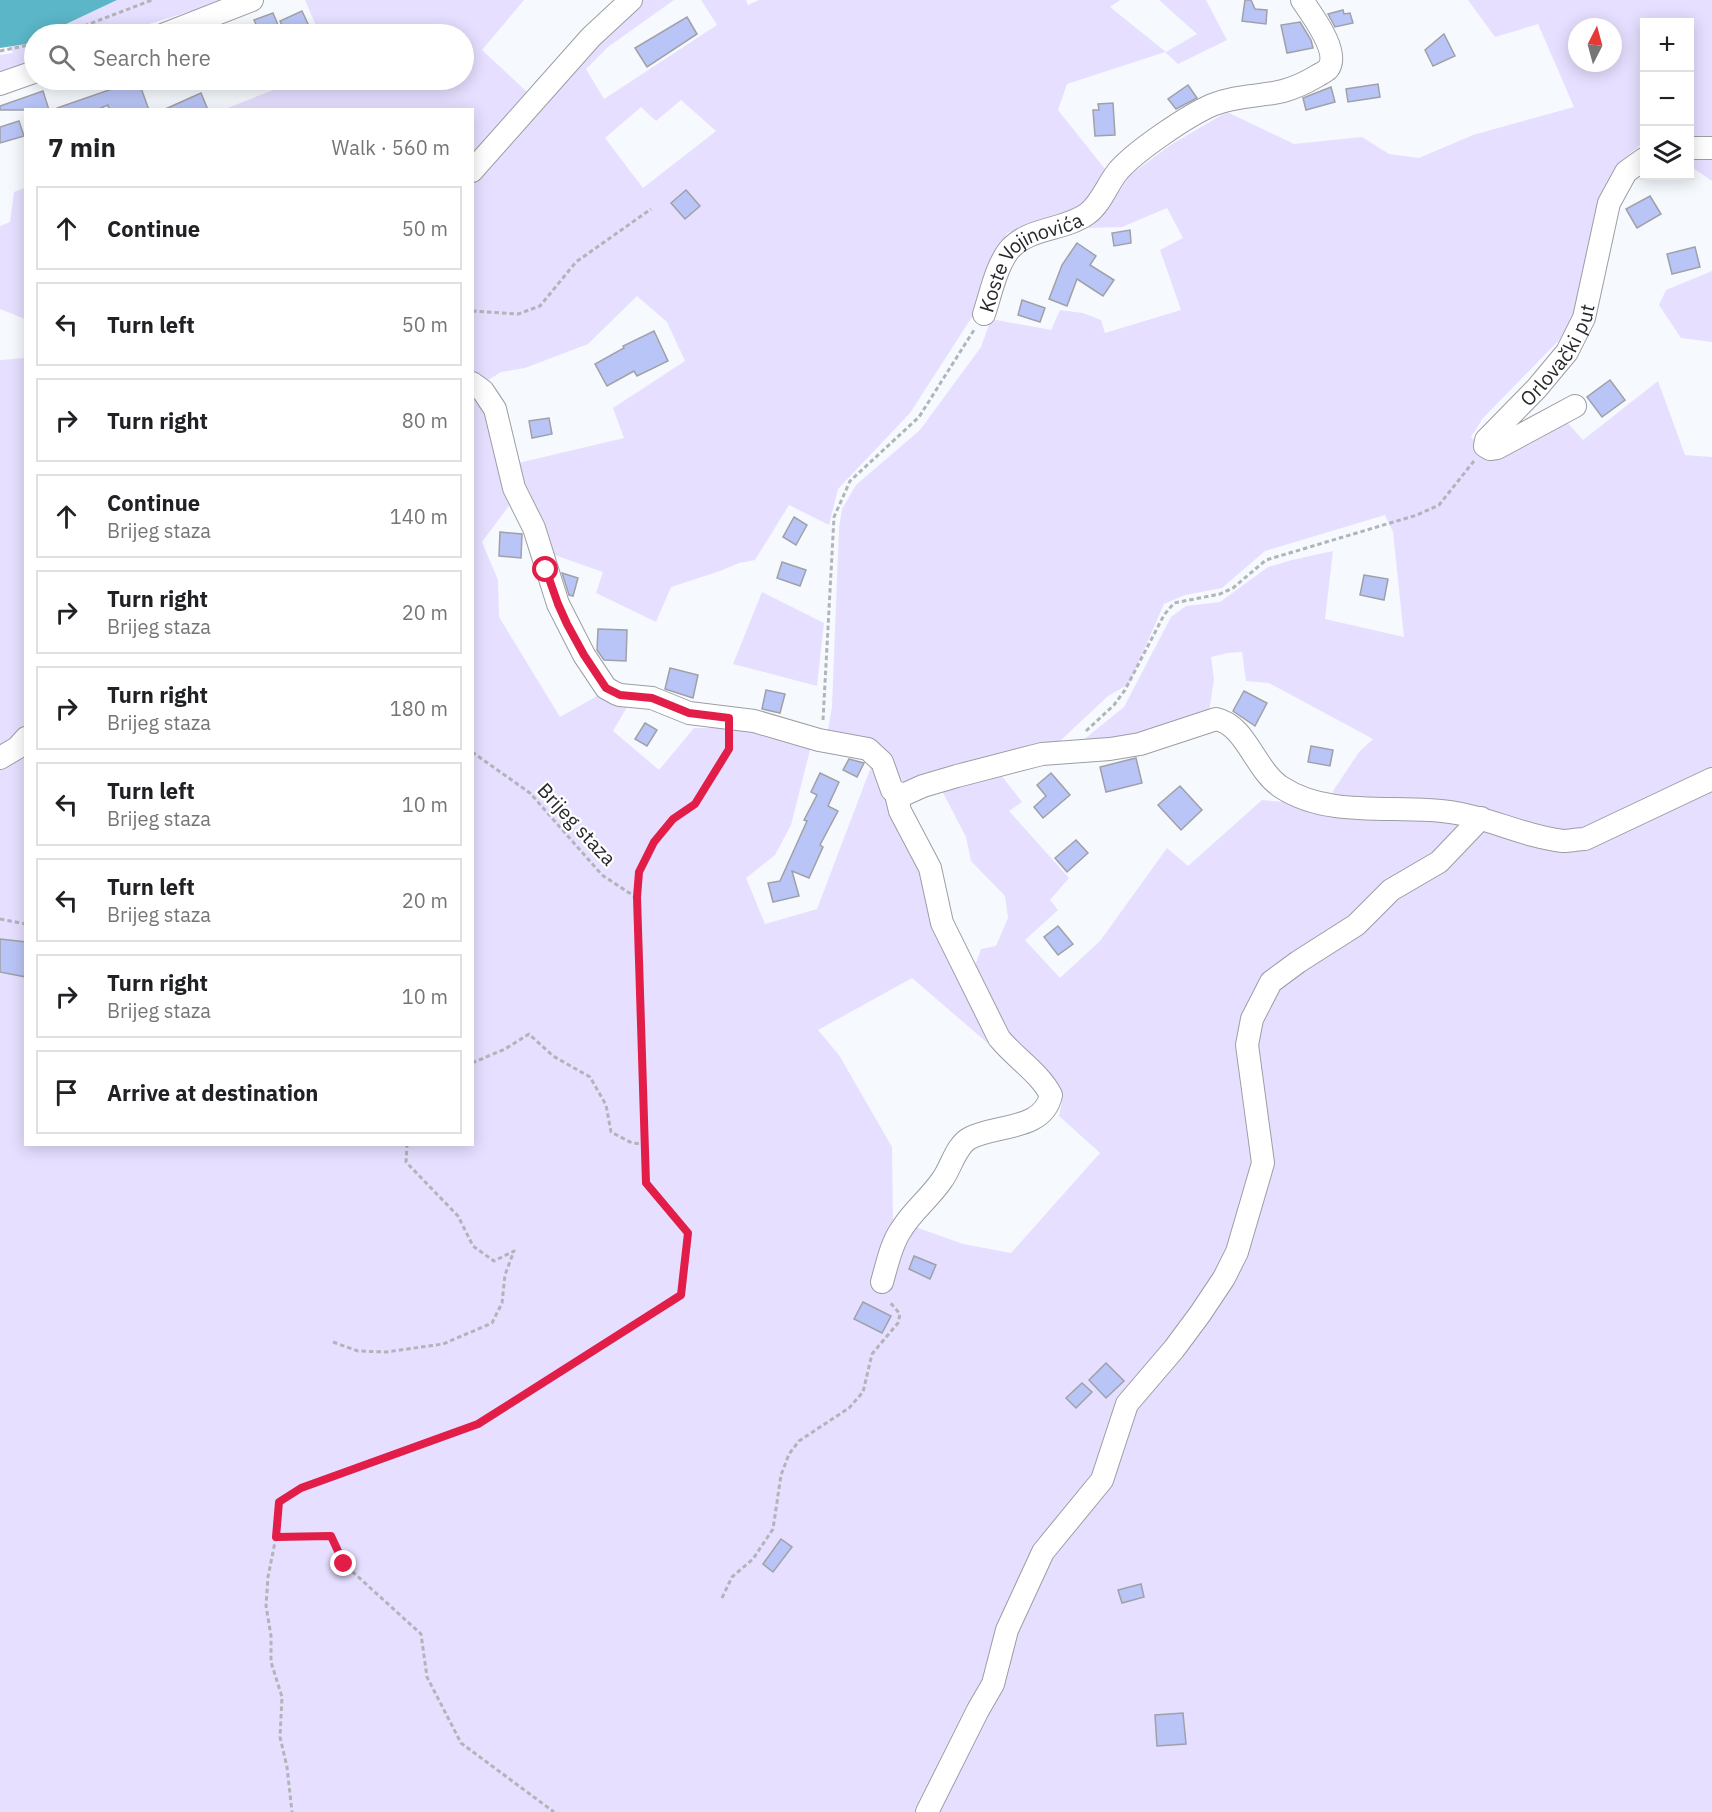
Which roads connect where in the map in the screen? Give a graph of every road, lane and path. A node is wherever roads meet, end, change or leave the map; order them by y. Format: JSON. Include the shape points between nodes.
{"nodes":[{"id":1,"x":152,"y":0,"type":"edge"},
{"id":2,"x":252,"y":0,"type":"edge"},
{"id":3,"x":631,"y":0,"type":"edge"},
{"id":4,"x":1302,"y":0,"type":"edge"},
{"id":5,"x":89,"y":24,"type":"edge"},
{"id":6,"x":191,"y":24,"type":"edge"},
{"id":7,"x":24,"y":46,"type":"edge"},
{"id":8,"x":0,"y":51,"type":"edge"},
{"id":9,"x":24,"y":76,"type":"edge"},
{"id":10,"x":0,"y":84,"type":"edge"},
{"id":11,"x":1694,"y":148,"type":"edge"},
{"id":12,"x":1712,"y":148,"type":"edge"},
{"id":13,"x":1640,"y":162,"type":"edge"},
{"id":14,"x":474,"y":175,"type":"edge"},
{"id":15,"x":651,"y":209,"type":"dead end"},
{"id":16,"x":474,"y":311,"type":"edge"},
{"id":17,"x":984,"y":314,"type":"joint"},
{"id":18,"x":474,"y":384,"type":"edge"},
{"id":19,"x":1575,"y":406,"type":"dead end"},
{"id":20,"x":1485,"y":446,"type":"junction"},
{"id":21,"x":729,"y":718,"type":"junction"},
{"id":22,"x":24,"y":740,"type":"edge"},
{"id":23,"x":819,"y":740,"type":"junction"},
{"id":24,"x":474,"y":753,"type":"edge"},
{"id":25,"x":1062,"y":753,"type":"junction"},
{"id":26,"x":0,"y":758,"type":"edge"},
{"id":27,"x":1712,"y":779,"type":"edge"},
{"id":28,"x":896,"y":794,"type":"junction"},
{"id":29,"x":1481,"y":818,"type":"junction"},
{"id":30,"x":637,"y":897,"type":"junction"},
{"id":31,"x":0,"y":919,"type":"edge"},
{"id":32,"x":24,"y":924,"type":"edge"},
{"id":33,"x":474,"y":1062,"type":"edge"},
{"id":34,"x":645,"y":1144,"type":"junction"},
{"id":35,"x":407,"y":1146,"type":"edge"},
{"id":36,"x":882,"y":1282,"type":"joint"},
{"id":37,"x":333,"y":1342,"type":"dead end"},
{"id":38,"x":276,"y":1537,"type":"junction"},
{"id":39,"x":722,"y":1598,"type":"dead end"},
{"id":40,"x":292,"y":1812,"type":"edge"},
{"id":41,"x":554,"y":1812,"type":"edge"},
{"id":42,"x":927,"y":1812,"type":"edge"}],
"edges":[{"from":1,"to":5,"type":"path"},
{"from":2,"to":6,"type":"street"},
{"from":3,"to":14,"type":"street","via":[[591,37]]},
{"from":4,"to":17,"type":"street","name":"Koste Vojinovića","via":[[1330,48],[1331,64],[1327,70],[1283,91],[1241,96],[1211,106],[1157,138],[1119,170],[1089,213],[1075,222],[1030,235],[1010,249],[1001,263]]},
{"from":7,"to":8,"type":"path"},
{"from":9,"to":10,"type":"street"},
{"from":11,"to":12,"type":"street"},
{"from":13,"to":20,"type":"street","name":"Orlovački put","via":[[1626,172],[1609,203],[1584,318],[1567,352],[1486,440]]},
{"from":15,"to":16,"type":"path","via":[[576,262],[540,306],[518,314]]},
{"from":17,"to":23,"type":"path","name":"Koste Vojinovića","via":[[919,417],[850,481],[834,517],[824,715]]},
{"from":18,"to":21,"type":"street","via":[[495,409],[514,488],[534,528],[558,604],[606,688],[620,695],[652,698],[689,713]]},
{"from":19,"to":20,"type":"street","name":"Orlovački put","via":[[1497,448]]},
{"from":20,"to":25,"type":"path","via":[[1439,505],[1266,560],[1233,588],[1174,603],[1114,705]]},
{"from":21,"to":23,"type":"street"},
{"from":21,"to":30,"type":"path","via":[[729,749],[695,804],[673,819],[654,842],[639,872]]},
{"from":22,"to":26,"type":"street"},
{"from":23,"to":28,"type":"street","via":[[868,749],[882,762]]},
{"from":24,"to":30,"type":"path","name":"Brijeg staza","via":[[530,793],[602,875]]},
{"from":25,"to":28,"type":"street","via":[[1042,754],[923,786],[909,794]]},
{"from":25,"to":29,"type":"street","via":[[1140,744],[1216,718],[1229,723],[1281,787],[1312,802],[1368,809],[1443,811]]},
{"from":27,"to":29,"type":"street","via":[[1585,839],[1554,839]]},
{"from":28,"to":36,"type":"street","via":[[900,811],[930,868],[942,923],[999,1038],[1051,1095],[1043,1114],[969,1138],[942,1180],[899,1231]]},
{"from":29,"to":42,"type":"street","via":[[1438,862],[1391,890],[1356,925],[1271,982],[1252,1019],[1247,1045],[1263,1162],[1237,1252],[1200,1314],[1127,1404],[1102,1480],[1043,1552],[1007,1630],[993,1684]]},
{"from":30,"to":34,"type":"path"},
{"from":31,"to":32,"type":"path"},
{"from":33,"to":34,"type":"path","via":[[529,1034],[553,1056],[590,1077],[606,1105],[611,1132],[632,1143]]},
{"from":34,"to":38,"type":"path","via":[[646,1183],[688,1233],[681,1295],[478,1424],[301,1488],[279,1502]]},
{"from":35,"to":37,"type":"path","via":[[406,1162],[458,1216],[473,1246],[494,1261],[514,1251],[505,1275],[502,1303],[492,1323],[443,1344],[386,1352],[358,1351]]},
{"from":36,"to":39,"type":"path","via":[[883,1294],[900,1314],[898,1323],[872,1354],[863,1392],[849,1408],[799,1441],[789,1454],[781,1475],[773,1529],[753,1559],[732,1578]]},
{"from":38,"to":40,"type":"path","via":[[266,1606],[271,1662],[282,1697],[280,1737]]},
{"from":38,"to":41,"type":"path","via":[[331,1536],[344,1564],[421,1634],[427,1677],[461,1743]]}]}
